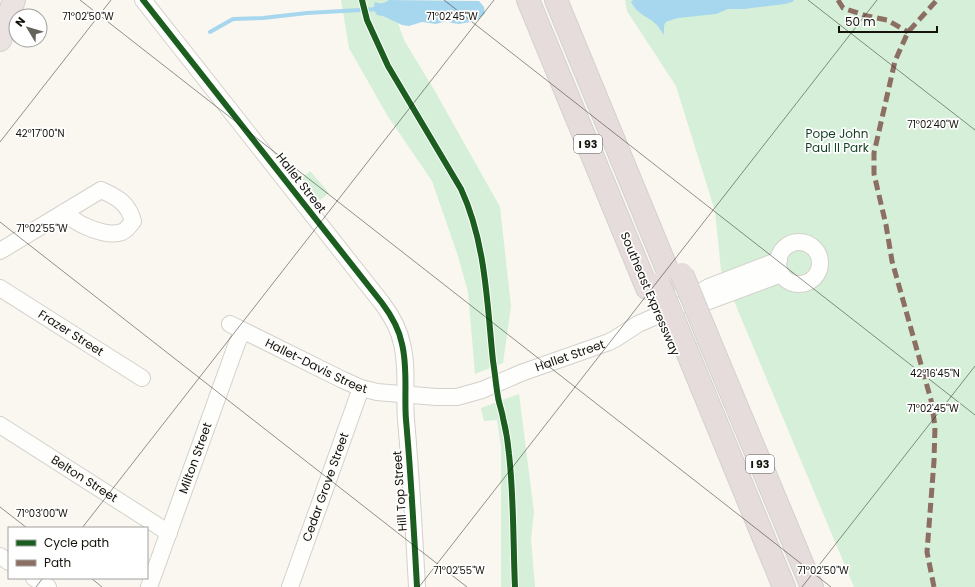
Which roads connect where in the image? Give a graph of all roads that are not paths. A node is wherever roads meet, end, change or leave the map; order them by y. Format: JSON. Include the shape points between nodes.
{"nodes":[{"id":1,"x":14,"y":0,"type":"edge"},
{"id":2,"x":142,"y":0,"type":"edge"},
{"id":3,"x":528,"y":0,"type":"edge"},
{"id":4,"x":542,"y":0,"type":"edge"},
{"id":5,"x":556,"y":0,"type":"edge"},
{"id":6,"x":568,"y":0,"type":"edge"},
{"id":7,"x":0,"y":40,"type":"edge"},
{"id":8,"x":64,"y":212,"type":"junction"},
{"id":9,"x":0,"y":251,"type":"edge"},
{"id":10,"x":780,"y":267,"type":"dead end"},
{"id":11,"x":665,"y":281,"type":"junction"},
{"id":12,"x":0,"y":288,"type":"edge"},
{"id":13,"x":237,"y":327,"type":"joint"},
{"id":14,"x":692,"y":347,"type":"junction"},
{"id":15,"x":142,"y":378,"type":"dead end"},
{"id":16,"x":361,"y":388,"type":"junction"},
{"id":17,"x":406,"y":394,"type":"junction"},
{"id":18,"x":0,"y":425,"type":"edge"},
{"id":19,"x":169,"y":533,"type":"junction"},
{"id":20,"x":36,"y":579,"type":"edge"},
{"id":21,"x":48,"y":587,"type":"edge"},
{"id":22,"x":149,"y":587,"type":"edge"},
{"id":23,"x":290,"y":587,"type":"edge"},
{"id":24,"x":417,"y":587,"type":"edge"},
{"id":25,"x":772,"y":587,"type":"edge"},
{"id":26,"x":784,"y":587,"type":"edge"},
{"id":27,"x":799,"y":587,"type":"edge"},
{"id":28,"x":812,"y":587,"type":"edge"}],
"edges":[{"from":1,"to":7,"type":"highway"},
{"from":2,"to":17,"type":"street","name":"Hallet Street","via":[[388,311],[402,343]]},
{"from":3,"to":11,"type":"highway","name":"Southeast Expressway","number":"I 93"},
{"from":4,"to":11,"type":"highway","number":"I 93"},
{"from":5,"to":11,"type":"highway","number":"I 93"},
{"from":6,"to":11,"type":"highway","name":"Southeast Expressway","number":"I 93"},
{"from":8,"to":8,"type":"street","via":[[101,190],[127,206],[133,221],[126,229],[114,234],[84,226]]},
{"from":8,"to":9,"type":"street"},
{"from":10,"to":17,"type":"street","name":"Hallet Street","via":[[709,287],[686,303],[638,324],[609,342],[476,392],[443,398]]},
{"from":11,"to":14,"type":"highway","name":"Southeast Expressway","number":"I 93","bridge":true},
{"from":11,"to":14,"type":"highway","name":"Southeast Expressway","number":"I 93"},
{"from":12,"to":15,"type":"street","name":"Frazer Street"},
{"from":13,"to":16,"type":"street","name":"Hallet-Davis Street"},
{"from":13,"to":19,"type":"street","name":"Milton Street","via":[[237,343]]},
{"from":14,"to":25,"type":"highway","name":"Southeast Expressway","number":"I 93"},
{"from":14,"to":26,"type":"highway","number":"I 93"},
{"from":14,"to":27,"type":"highway","number":"I 93"},
{"from":14,"to":28,"type":"highway","name":"Southeast Expressway","number":"I 93"},
{"from":16,"to":17,"type":"street","name":"Hallet-Davis Street"},
{"from":16,"to":23,"type":"street","name":"Cedar Grove Street"},
{"from":17,"to":24,"type":"street","name":"Hill Top Street"},
{"from":18,"to":19,"type":"street","name":"Belton Street"},
{"from":19,"to":22,"type":"street","name":"Milton Street"},
{"from":20,"to":21,"type":"street"}]}
